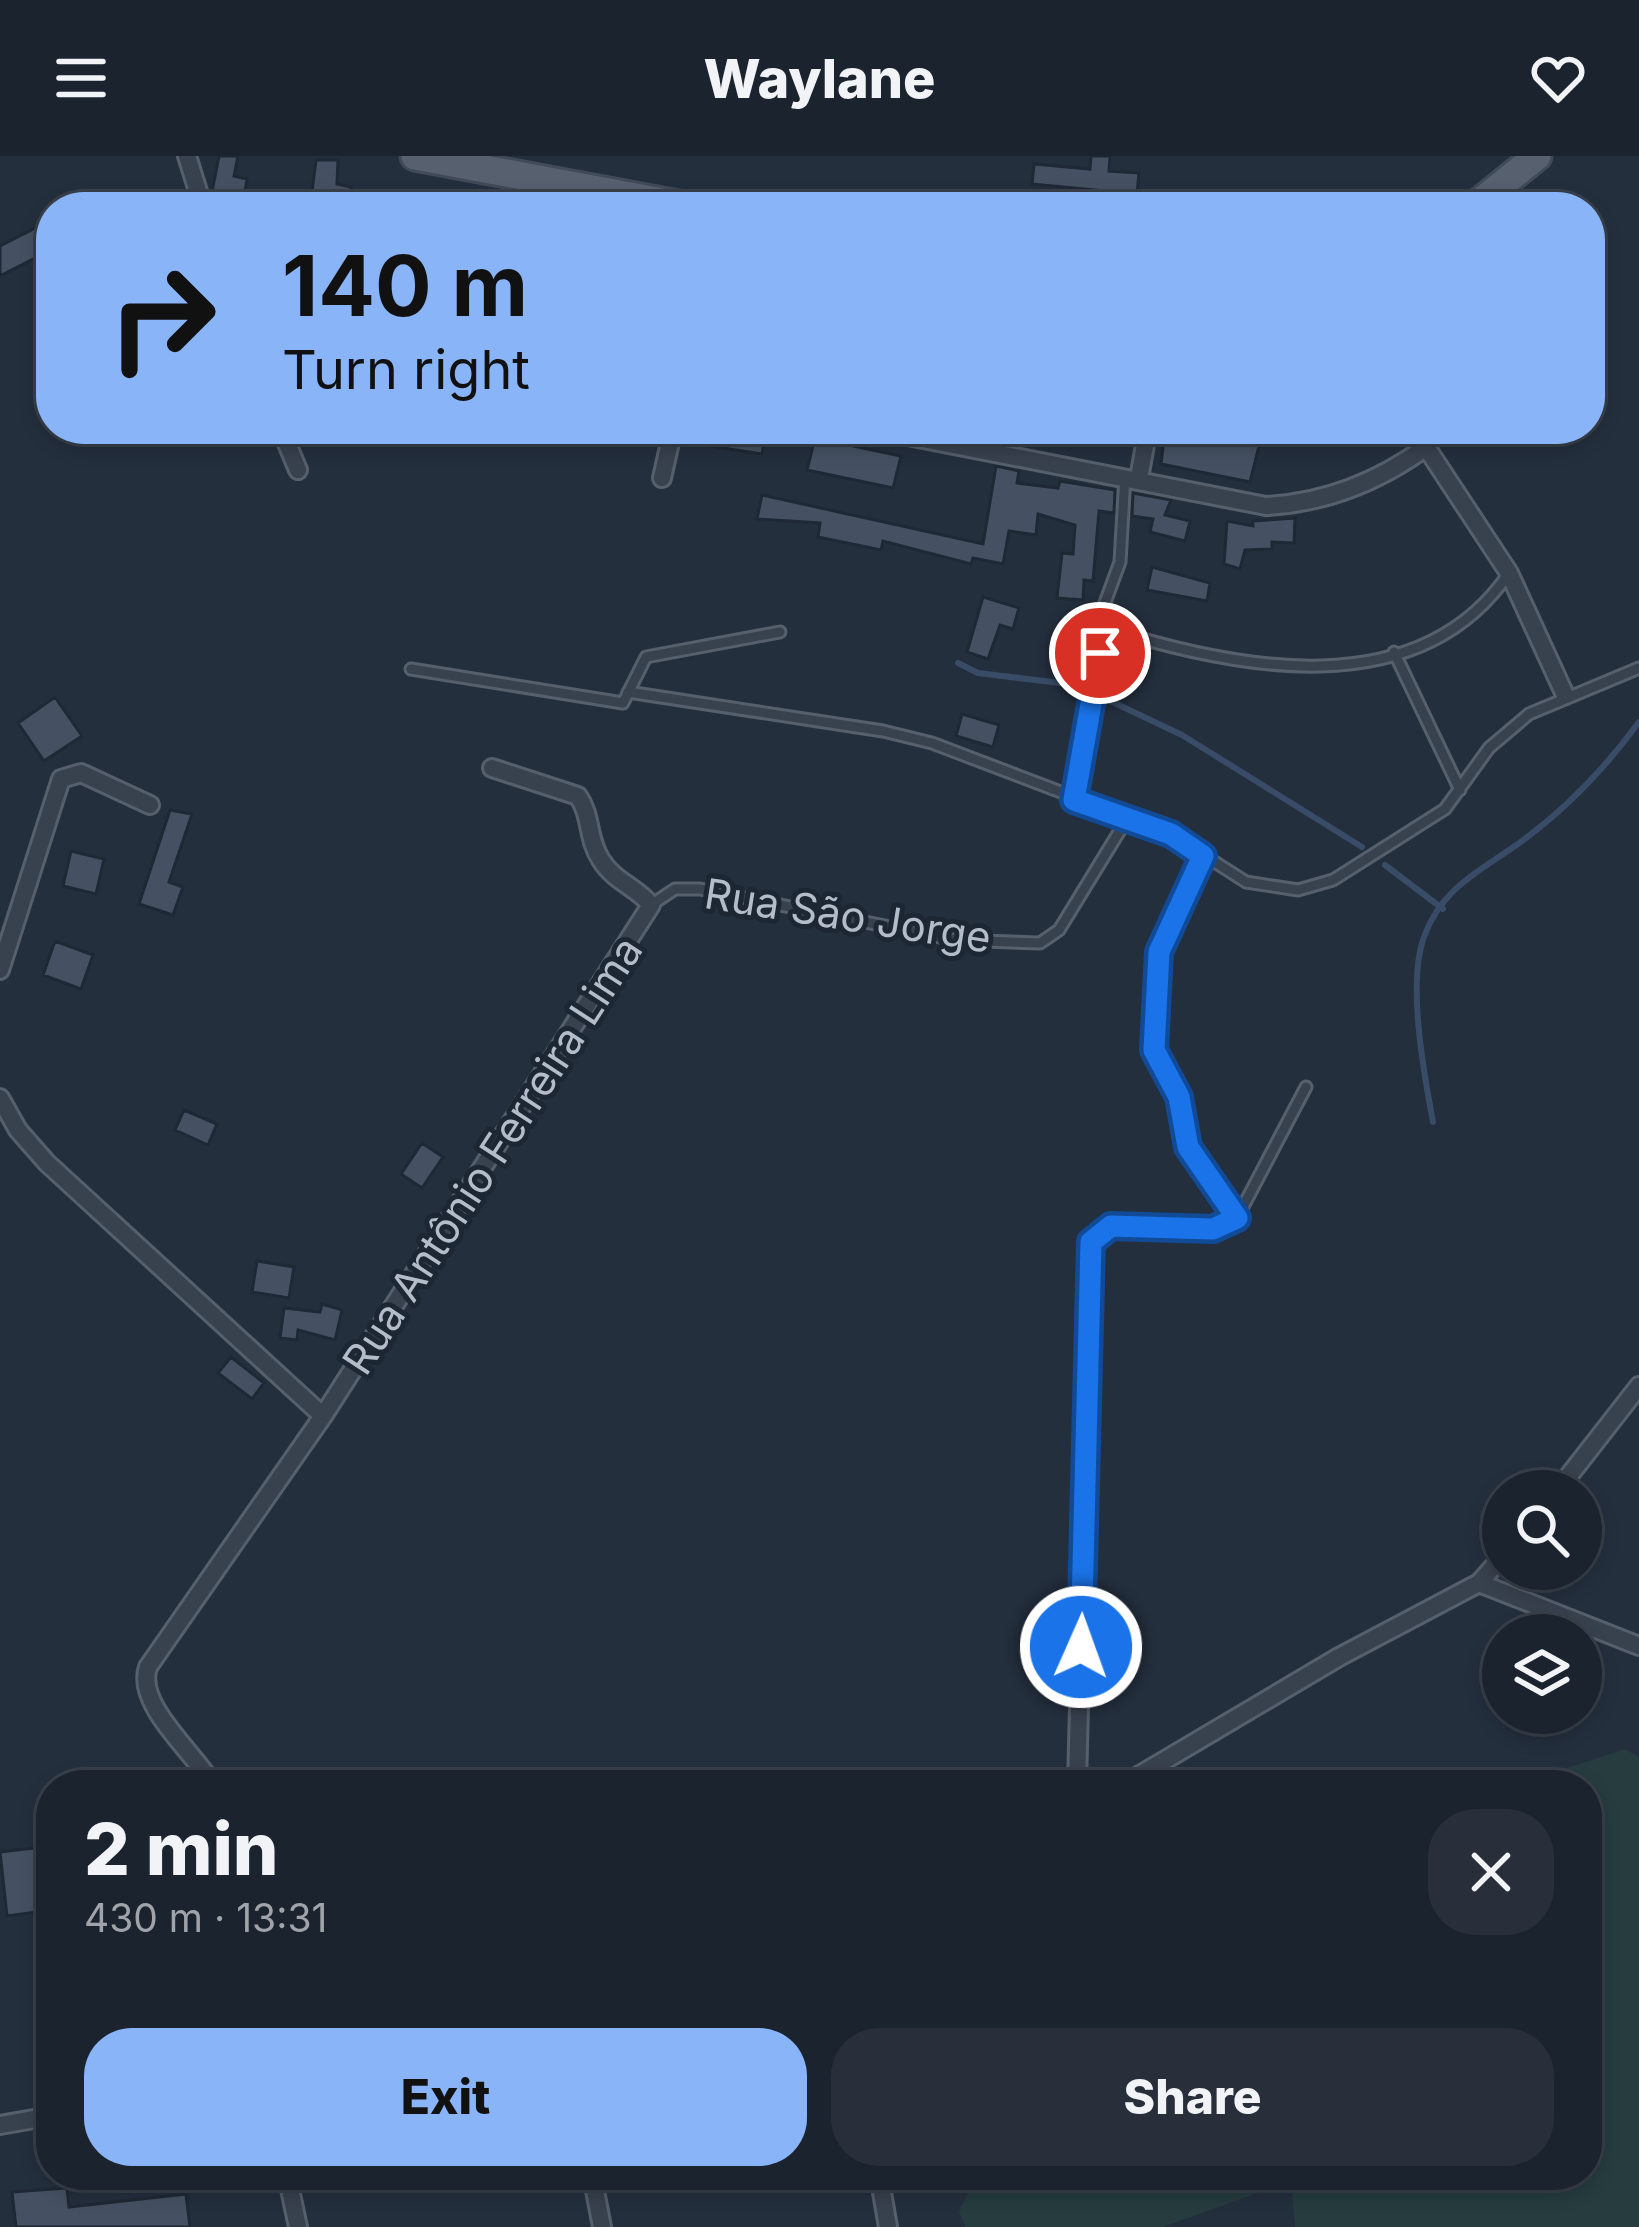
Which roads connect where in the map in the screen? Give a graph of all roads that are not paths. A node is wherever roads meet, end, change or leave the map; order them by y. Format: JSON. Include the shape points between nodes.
{"nodes":[{"id":1,"x":187,"y":156,"type":"edge"},
{"id":2,"x":416,"y":156,"type":"edge"},
{"id":3,"x":1537,"y":156,"type":"edge"},
{"id":4,"x":198,"y":192,"type":"edge"},
{"id":5,"x":608,"y":192,"type":"edge"},
{"id":6,"x":1493,"y":192,"type":"edge"},
{"id":7,"x":287,"y":444,"type":"edge"},
{"id":8,"x":670,"y":444,"type":"edge"},
{"id":9,"x":955,"y":444,"type":"edge"},
{"id":10,"x":1143,"y":444,"type":"edge"},
{"id":11,"x":1419,"y":444,"type":"edge"},
{"id":12,"x":1432,"y":444,"type":"edge"},
{"id":13,"x":298,"y":470,"type":"dead end"},
{"id":14,"x":1132,"y":476,"type":"junction"},
{"id":15,"x":662,"y":478,"type":"dead end"},
{"id":16,"x":1509,"y":573,"type":"junction"},
{"id":17,"x":1103,"y":627,"type":"junction"},
{"id":18,"x":780,"y":632,"type":"dead end"},
{"id":19,"x":1394,"y":652,"type":"junction"},
{"id":20,"x":411,"y":668,"type":"dead end"},
{"id":21,"x":1639,"y":668,"type":"edge"},
{"id":22,"x":627,"y":695,"type":"junction"},
{"id":23,"x":1565,"y":695,"type":"junction"},
{"id":24,"x":492,"y":768,"type":"dead end"},
{"id":25,"x":1460,"y":790,"type":"junction"},
{"id":26,"x":1074,"y":800,"type":"junction"},
{"id":27,"x":151,"y":805,"type":"dead end"},
{"id":28,"x":1127,"y":819,"type":"junction"},
{"id":29,"x":1203,"y":856,"type":"junction"},
{"id":30,"x":652,"y":905,"type":"junction"},
{"id":31,"x":0,"y":970,"type":"edge"},
{"id":32,"x":1306,"y":1087,"type":"dead end"},
{"id":33,"x":0,"y":1098,"type":"edge"},
{"id":34,"x":1237,"y":1218,"type":"junction"},
{"id":35,"x":1639,"y":1386,"type":"edge"},
{"id":36,"x":323,"y":1416,"type":"junction"},
{"id":37,"x":1573,"y":1470,"type":"edge"},
{"id":38,"x":1482,"y":1579,"type":"edge"},
{"id":39,"x":1479,"y":1582,"type":"junction"},
{"id":40,"x":1639,"y":1646,"type":"edge"},
{"id":41,"x":203,"y":1770,"type":"edge"},
{"id":42,"x":1077,"y":1770,"type":"edge"},
{"id":43,"x":1148,"y":1770,"type":"edge"},
{"id":44,"x":36,"y":2119,"type":"edge"},
{"id":45,"x":0,"y":2125,"type":"edge"},
{"id":46,"x":290,"y":2190,"type":"edge"},
{"id":47,"x":595,"y":2190,"type":"edge"},
{"id":48,"x":882,"y":2190,"type":"edge"},
{"id":49,"x":298,"y":2227,"type":"edge"},
{"id":50,"x":602,"y":2227,"type":"edge"},
{"id":51,"x":888,"y":2227,"type":"edge"}],
"edges":[{"from":1,"to":4,"type":"street"},
{"from":2,"to":5,"type":"main road"},
{"from":3,"to":6,"type":"main road"},
{"from":7,"to":13,"type":"street"},
{"from":8,"to":15,"type":"street"},
{"from":9,"to":14,"type":"street"},
{"from":10,"to":14,"type":"street"},
{"from":11,"to":14,"type":"street","via":[[1359,486],[1296,504],[1266,506]]},
{"from":12,"to":16,"type":"street"},
{"from":14,"to":17,"type":"lane"},
{"from":16,"to":19,"type":"lane","via":[[1466,623]]},
{"from":16,"to":23,"type":"street"},
{"from":17,"to":19,"type":"lane","via":[[1178,651],[1285,670]]},
{"from":17,"to":26,"type":"lane"},
{"from":18,"to":22,"type":"lane","via":[[657,652],[639,665]]},
{"from":19,"to":25,"type":"lane"},
{"from":20,"to":22,"type":"lane","via":[[619,703]]},
{"from":21,"to":23,"type":"lane"},
{"from":22,"to":26,"type":"lane","via":[[884,730]]},
{"from":23,"to":25,"type":"lane","via":[[1509,729]]},
{"from":24,"to":30,"type":"street","name":"Rua Antônio Ferreira Lima","via":[[578,796],[604,865]]},
{"from":25,"to":29,"type":"lane","via":[[1445,809],[1353,868],[1298,890],[1246,882]]},
{"from":26,"to":28,"type":"lane"},
{"from":27,"to":31,"type":"street","via":[[81,773],[61,779]]},
{"from":28,"to":29,"type":"lane"},
{"from":28,"to":30,"type":"lane","name":"Rua São Jorge","via":[[1059,930],[1040,943],[955,940],[700,889],[675,889]]},
{"from":29,"to":34,"type":"lane","via":[[1159,952],[1154,1050],[1179,1097],[1188,1147]]},
{"from":30,"to":36,"type":"street","name":"Rua Antônio Ferreira Lima"},
{"from":32,"to":34,"type":"lane"},
{"from":33,"to":36,"type":"street","name":"Rua Antônio Ferreira Lima","via":[[47,1162]]},
{"from":34,"to":42,"type":"street","via":[[1213,1229],[1104,1228],[1091,1242]]},
{"from":35,"to":37,"type":"street"},
{"from":36,"to":41,"type":"street","name":"Rua Antônio Ferreira Lima","via":[[145,1675],[152,1701]]},
{"from":38,"to":39,"type":"street"},
{"from":39,"to":40,"type":"street"},
{"from":39,"to":43,"type":"street"},
{"from":44,"to":45,"type":"street"},
{"from":46,"to":49,"type":"street"},
{"from":47,"to":50,"type":"street"},
{"from":48,"to":51,"type":"street"}]}
